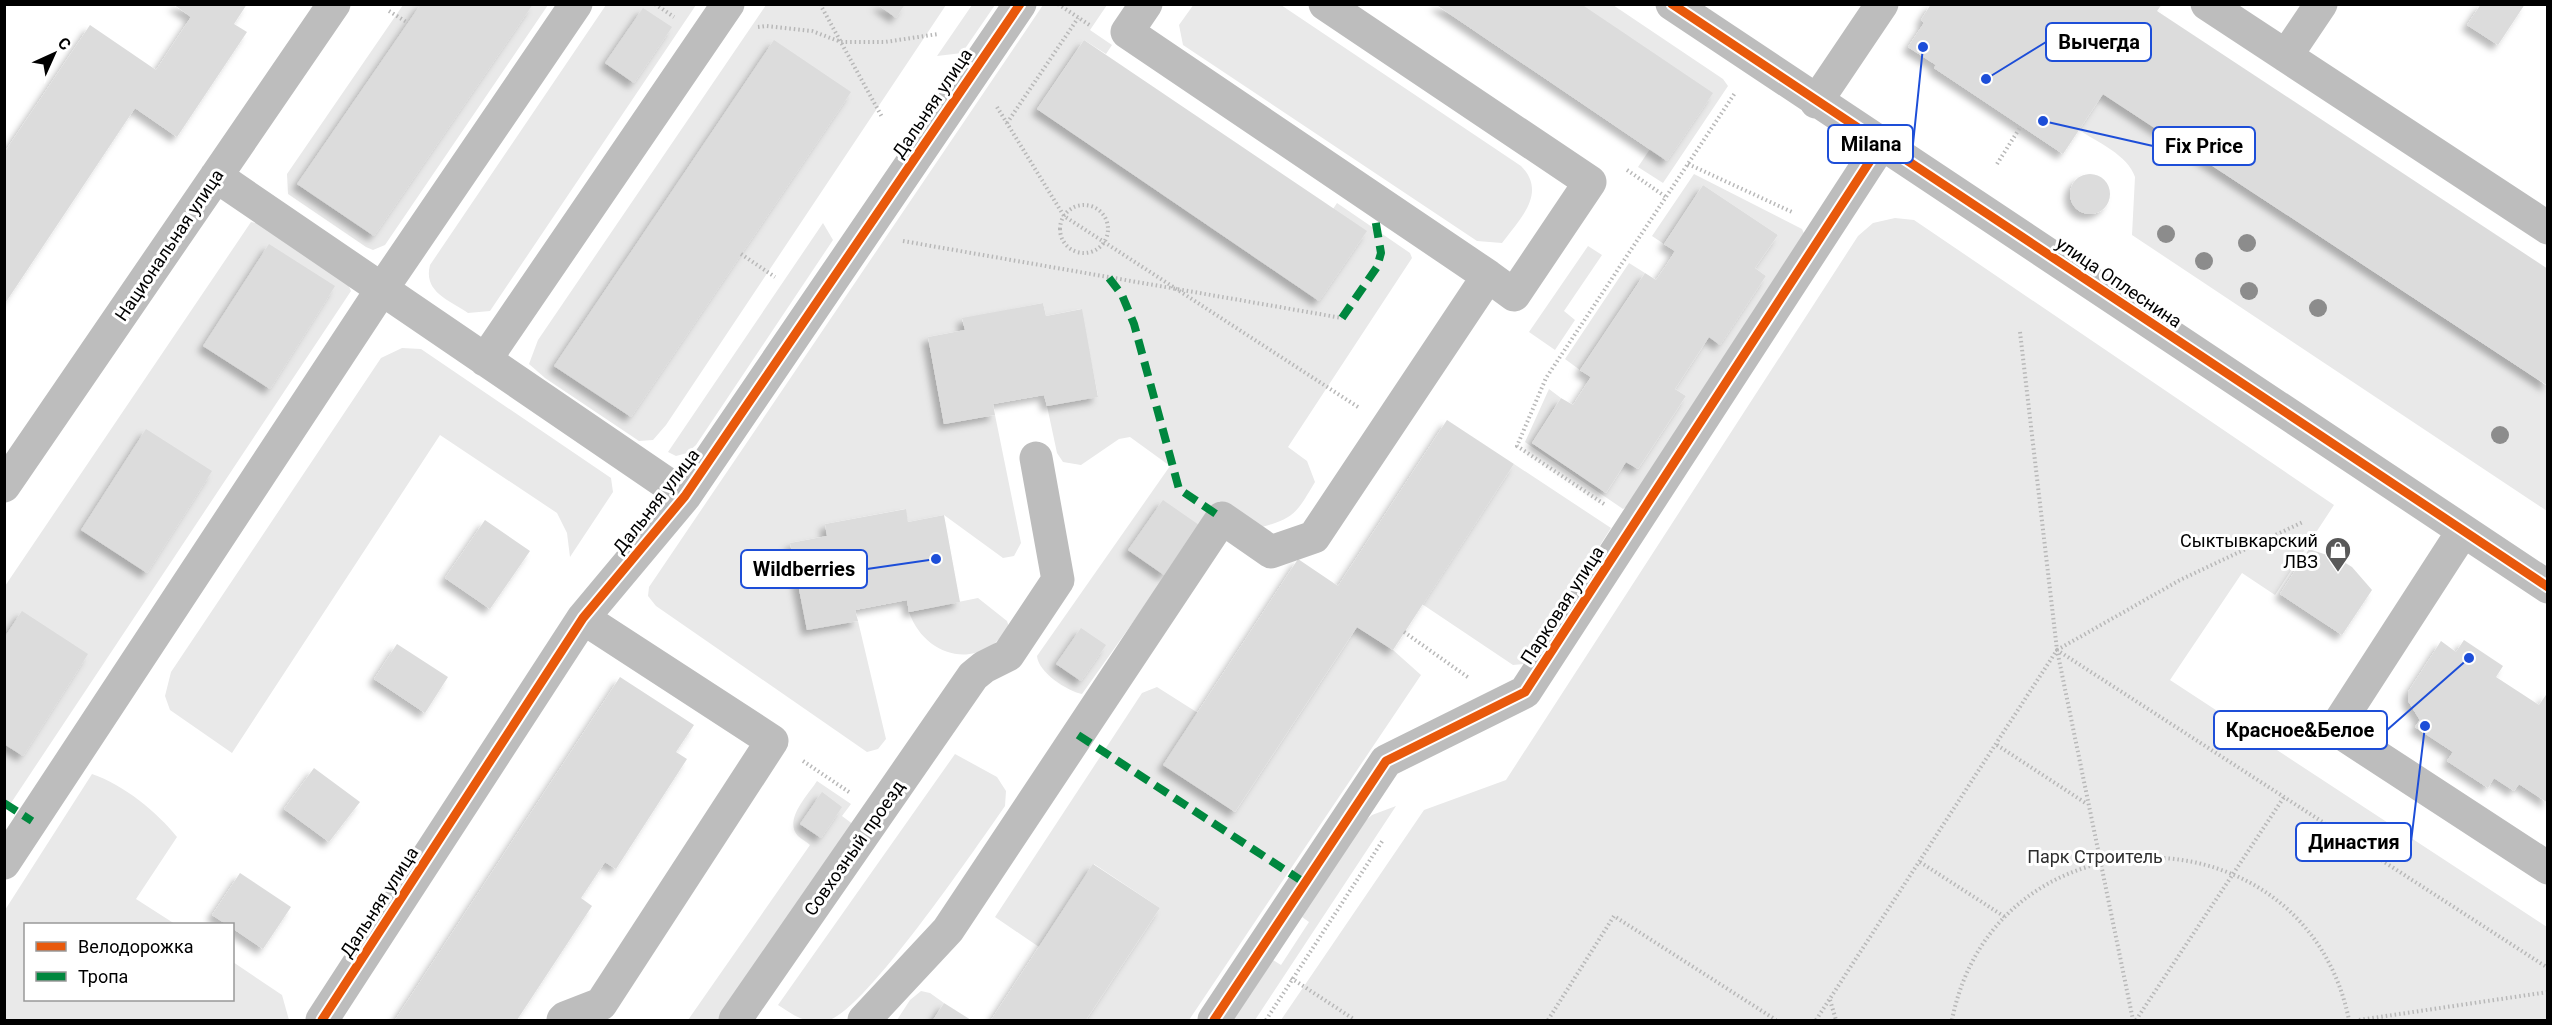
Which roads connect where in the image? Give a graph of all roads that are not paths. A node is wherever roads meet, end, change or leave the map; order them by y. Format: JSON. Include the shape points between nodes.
{"nodes":[{"id":1,"x":334,"y":4,"type":"edge"},
{"id":2,"x":576,"y":4,"type":"edge"},
{"id":3,"x":728,"y":4,"type":"edge"},
{"id":4,"x":1020,"y":4,"type":"edge"},
{"id":5,"x":1146,"y":4,"type":"edge"},
{"id":6,"x":1325,"y":4,"type":"edge"},
{"id":7,"x":1672,"y":4,"type":"edge"},
{"id":8,"x":1882,"y":4,"type":"edge"},
{"id":9,"x":2207,"y":4,"type":"edge"},
{"id":10,"x":2321,"y":4,"type":"edge"},
{"id":11,"x":2286,"y":56,"type":"junction"},
{"id":12,"x":1816,"y":102,"type":"junction"},
{"id":13,"x":1881,"y":144,"type":"junction"},
{"id":14,"x":216,"y":176,"type":"junction"},
{"id":15,"x":2547,"y":228,"type":"edge"},
{"id":16,"x":1488,"y":276,"type":"junction"},
{"id":17,"x":382,"y":289,"type":"junction"},
{"id":18,"x":485,"y":360,"type":"junction"},
{"id":19,"x":1036,"y":458,"type":"dead end"},
{"id":20,"x":4,"y":486,"type":"edge"},
{"id":21,"x":685,"y":496,"type":"junction"},
{"id":22,"x":2463,"y":531,"type":"junction"},
{"id":23,"x":2547,"y":587,"type":"edge"},
{"id":24,"x":583,"y":618,"type":"junction"},
{"id":25,"x":4,"y":862,"type":"edge"},
{"id":26,"x":2547,"y":868,"type":"edge"},
{"id":27,"x":322,"y":1020,"type":"edge"},
{"id":28,"x":563,"y":1020,"type":"edge"},
{"id":29,"x":737,"y":1020,"type":"edge"},
{"id":30,"x":864,"y":1020,"type":"edge"},
{"id":31,"x":1214,"y":1020,"type":"edge"}],
"edges":[{"from":1,"to":14,"type":"street","name":"Национальная улица"},
{"from":2,"to":17,"type":"street"},
{"from":3,"to":18,"type":"street"},
{"from":4,"to":21,"type":"street","name":"Дальняя улица"},
{"from":5,"to":16,"type":"street","via":[[1127,32]]},
{"from":6,"to":16,"type":"street","via":[[1590,182],[1514,295]]},
{"from":7,"to":12,"type":"street","name":"улица Оплеснина"},
{"from":8,"to":12,"type":"street"},
{"from":9,"to":11,"type":"street"},
{"from":10,"to":11,"type":"street"},
{"from":11,"to":15,"type":"street"},
{"from":12,"to":13,"type":"street","name":"улица Оплеснина"},
{"from":13,"to":22,"type":"street","name":"улица Оплеснина"},
{"from":13,"to":31,"type":"street","name":"Парковая улица","via":[[1525,692],[1386,761]]},
{"from":14,"to":17,"type":"street"},
{"from":14,"to":20,"type":"street","name":"Национальная улица"},
{"from":16,"to":30,"type":"street","via":[[1314,537],[1271,552],[1222,518],[948,930]]},
{"from":17,"to":18,"type":"street"},
{"from":17,"to":25,"type":"street"},
{"from":18,"to":21,"type":"street"},
{"from":19,"to":29,"type":"street","name":"Совхозный проезд","via":[[1058,580],[1008,655],[973,676]]},
{"from":21,"to":24,"type":"street","name":"Дальняя улица"},
{"from":22,"to":23,"type":"street","name":"улица Оплеснина"},
{"from":22,"to":26,"type":"street","via":[[2335,729]]},
{"from":24,"to":27,"type":"street","name":"Дальняя улица"},
{"from":24,"to":28,"type":"street","via":[[772,741],[601,1004]]}]}
